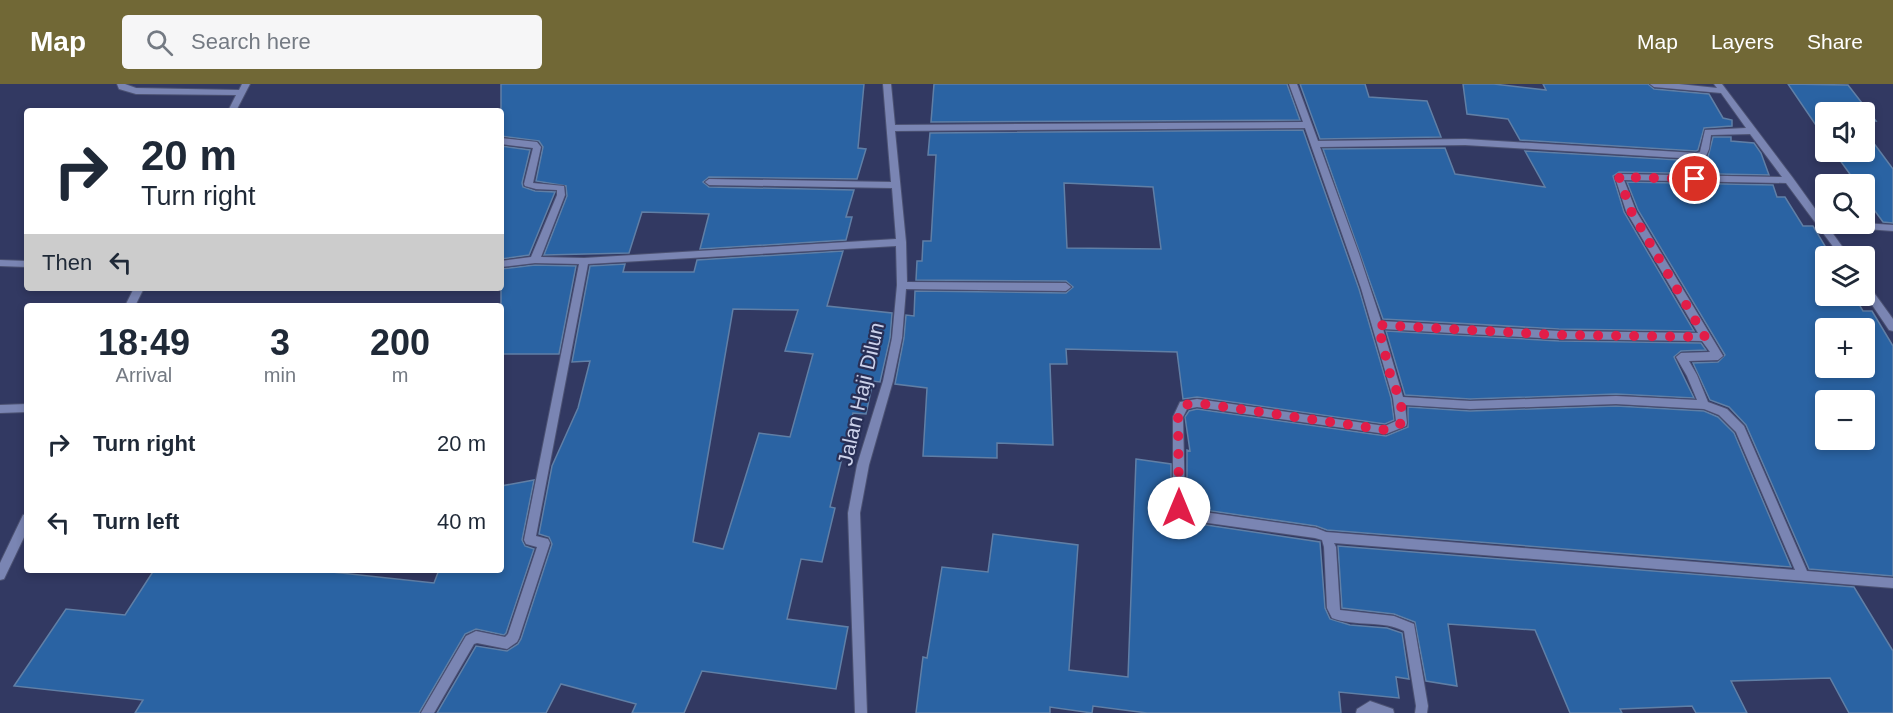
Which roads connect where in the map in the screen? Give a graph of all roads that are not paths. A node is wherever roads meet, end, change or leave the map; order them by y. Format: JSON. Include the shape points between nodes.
{"nodes":[{"id":1,"x":121,"y":84,"type":"edge"},
{"id":2,"x":246,"y":84,"type":"edge"},
{"id":3,"x":886,"y":84,"type":"edge"},
{"id":4,"x":1293,"y":84,"type":"edge"},
{"id":5,"x":1654,"y":84,"type":"edge"},
{"id":6,"x":1720,"y":87,"type":"edge"},
{"id":7,"x":241,"y":93,"type":"junction"},
{"id":8,"x":234,"y":108,"type":"edge"},
{"id":9,"x":1308,"y":125,"type":"junction"},
{"id":10,"x":891,"y":129,"type":"junction"},
{"id":11,"x":1753,"y":131,"type":"junction"},
{"id":12,"x":504,"y":141,"type":"edge"},
{"id":13,"x":1314,"y":144,"type":"junction"},
{"id":14,"x":1790,"y":180,"type":"junction"},
{"id":15,"x":709,"y":182,"type":"dead end"},
{"id":16,"x":896,"y":185,"type":"junction"},
{"id":17,"x":1815,"y":212,"type":"edge"},
{"id":18,"x":1875,"y":227,"type":"edge"},
{"id":19,"x":1893,"y":228,"type":"edge"},
{"id":20,"x":901,"y":242,"type":"junction"},
{"id":21,"x":535,"y":260,"type":"junction"},
{"id":22,"x":584,"y":261,"type":"junction"},
{"id":23,"x":0,"y":264,"type":"edge"},
{"id":24,"x":24,"y":264,"type":"edge"},
{"id":25,"x":504,"y":264,"type":"edge"},
{"id":26,"x":902,"y":285,"type":"junction"},
{"id":27,"x":1066,"y":287,"type":"dead end"},
{"id":28,"x":1875,"y":301,"type":"edge"},
{"id":29,"x":1378,"y":325,"type":"junction"},
{"id":30,"x":1893,"y":327,"type":"edge"},
{"id":31,"x":1705,"y":337,"type":"junction"},
{"id":32,"x":1401,"y":401,"type":"junction"},
{"id":33,"x":1704,"y":405,"type":"junction"},
{"id":34,"x":24,"y":408,"type":"edge"},
{"id":35,"x":0,"y":409,"type":"edge"},
{"id":36,"x":24,"y":525,"type":"edge"},
{"id":37,"x":1326,"y":537,"type":"junction"},
{"id":38,"x":0,"y":575,"type":"edge"},
{"id":39,"x":1804,"y":577,"type":"junction"},
{"id":40,"x":1893,"y":583,"type":"edge"},
{"id":41,"x":427,"y":713,"type":"edge"},
{"id":42,"x":861,"y":713,"type":"edge"},
{"id":43,"x":1362,"y":713,"type":"edge"},
{"id":44,"x":1388,"y":713,"type":"edge"},
{"id":45,"x":1421,"y":713,"type":"edge"}],
"edges":[{"from":1,"to":7,"type":"street","via":[[136,91]]},
{"from":2,"to":7,"type":"street"},
{"from":3,"to":10,"type":"street","name":"Jalan Haji Dilun"},
{"from":4,"to":9,"type":"street"},
{"from":5,"to":6,"type":"street"},
{"from":6,"to":11,"type":"street"},
{"from":7,"to":8,"type":"street"},
{"from":9,"to":10,"type":"street"},
{"from":9,"to":13,"type":"street"},
{"from":10,"to":16,"type":"street","name":"Jalan Haji Dilun"},
{"from":11,"to":13,"type":"street","via":[[1708,132],[1706,151],[1696,156],[1465,142]]},
{"from":11,"to":14,"type":"street"},
{"from":12,"to":21,"type":"street","via":[[537,147],[528,184],[561,188]]},
{"from":13,"to":29,"type":"street"},
{"from":14,"to":17,"type":"street"},
{"from":14,"to":31,"type":"street","via":[[1619,177],[1631,211]]},
{"from":15,"to":16,"type":"street"},
{"from":16,"to":20,"type":"street","name":"Jalan Haji Dilun"},
{"from":18,"to":19,"type":"street"},
{"from":20,"to":22,"type":"street"},
{"from":20,"to":26,"type":"street","name":"Jalan Haji Dilun"},
{"from":21,"to":22,"type":"street"},
{"from":21,"to":25,"type":"street"},
{"from":22,"to":41,"type":"street","via":[[530,540],[544,543],[513,638],[507,643],[476,637],[470,640]]},
{"from":23,"to":24,"type":"street"},
{"from":26,"to":27,"type":"street"},
{"from":26,"to":42,"type":"street","name":"Jalan Haji Dilun","via":[[888,381],[863,465],[854,513]]},
{"from":28,"to":30,"type":"street"},
{"from":29,"to":31,"type":"street","via":[[1559,335]]},
{"from":29,"to":32,"type":"street"},
{"from":31,"to":33,"type":"street","via":[[1718,356],[1681,357]]},
{"from":32,"to":33,"type":"street","via":[[1470,405],[1616,400]]},
{"from":32,"to":37,"type":"street","via":[[1402,423],[1386,430],[1197,403],[1184,405],[1178,417],[1181,512],[1316,532]]},
{"from":33,"to":39,"type":"street","via":[[1723,412],[1740,429]]},
{"from":34,"to":35,"type":"street"},
{"from":36,"to":38,"type":"street"},
{"from":37,"to":39,"type":"street"},
{"from":37,"to":45,"type":"street","via":[[1336,614],[1348,619],[1398,622],[1410,628]]},
{"from":39,"to":40,"type":"street"},
{"from":43,"to":44,"type":"street","via":[[1370,708]]}]}
